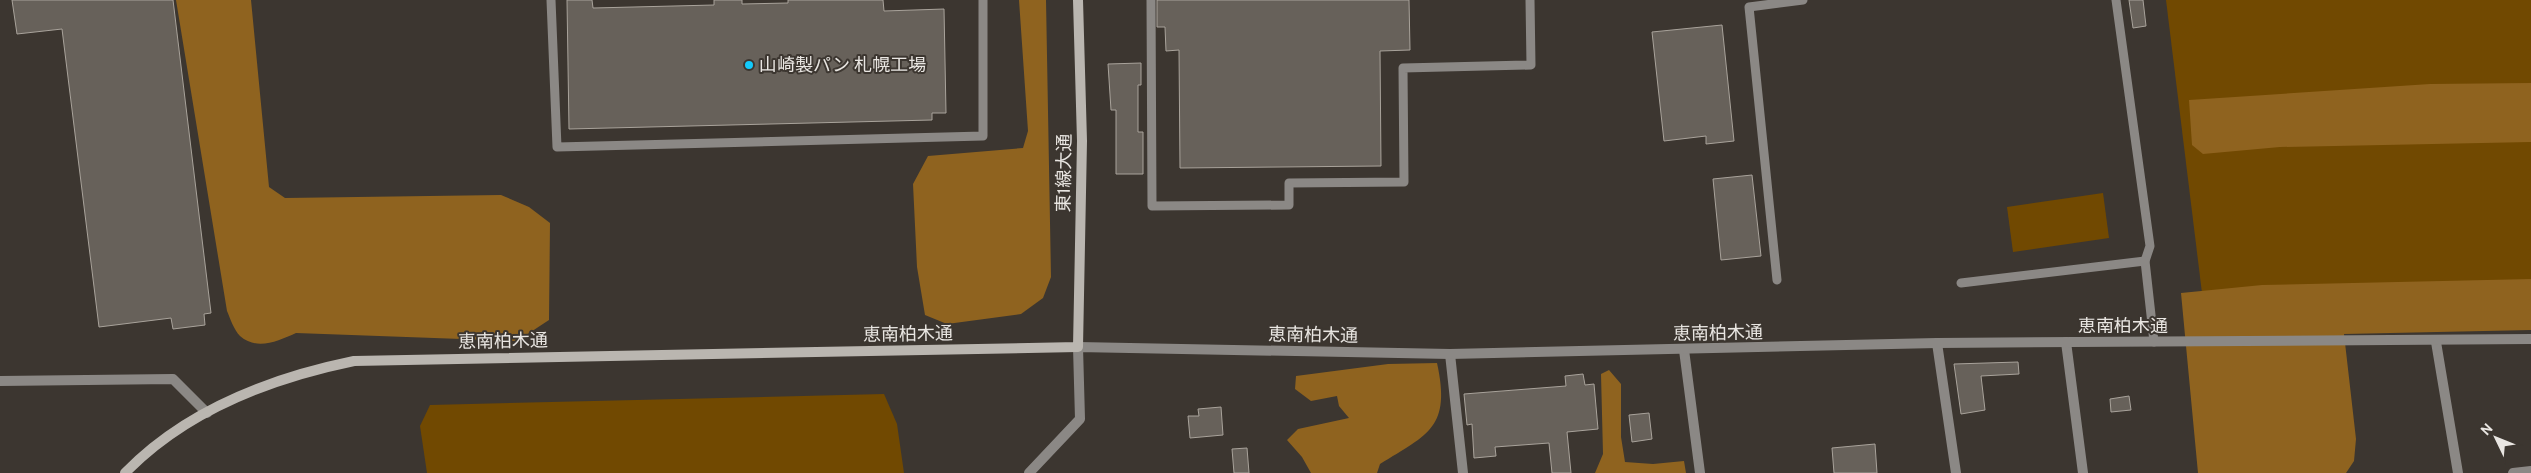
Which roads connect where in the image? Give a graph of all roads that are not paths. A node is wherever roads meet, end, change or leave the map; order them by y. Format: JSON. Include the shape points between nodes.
{"nodes":[{"id":1,"x":551,"y":0,"type":"edge"},
{"id":2,"x":983,"y":0,"type":"edge"},
{"id":3,"x":1078,"y":0,"type":"edge"},
{"id":4,"x":1150,"y":0,"type":"edge"},
{"id":5,"x":1530,"y":0,"type":"edge"},
{"id":6,"x":1803,"y":0,"type":"edge"},
{"id":7,"x":2116,"y":0,"type":"edge"},
{"id":8,"x":1748,"y":3,"type":"edge"},
{"id":9,"x":2145,"y":261,"type":"junction"},
{"id":10,"x":1777,"y":280,"type":"dead end"},
{"id":11,"x":1962,"y":283,"type":"dead end"},
{"id":12,"x":2531,"y":340,"type":"edge"},
{"id":13,"x":2066,"y":342,"type":"junction"},
{"id":14,"x":2154,"y":342,"type":"junction"},
{"id":15,"x":2436,"y":342,"type":"junction"},
{"id":16,"x":1937,"y":343,"type":"junction"},
{"id":17,"x":1078,"y":347,"type":"junction"},
{"id":18,"x":1684,"y":350,"type":"junction"},
{"id":19,"x":1450,"y":354,"type":"junction"},
{"id":20,"x":0,"y":381,"type":"edge"},
{"id":21,"x":207,"y":413,"type":"junction"},
{"id":22,"x":2531,"y":471,"type":"edge"},
{"id":23,"x":125,"y":473,"type":"edge"},
{"id":24,"x":1029,"y":473,"type":"edge"},
{"id":25,"x":1462,"y":473,"type":"edge"},
{"id":26,"x":1700,"y":473,"type":"edge"},
{"id":27,"x":1956,"y":473,"type":"edge"},
{"id":28,"x":2083,"y":473,"type":"edge"},
{"id":29,"x":2458,"y":473,"type":"edge"},
{"id":30,"x":2513,"y":473,"type":"edge"}],
"edges":[{"from":1,"to":2,"type":"lane","via":[[557,147],[983,136]]},
{"from":3,"to":17,"type":"street","name":"東1線大通","via":[[1082,141]]},
{"from":4,"to":5,"type":"lane","via":[[1152,206],[1289,205],[1289,183],[1404,182],[1403,68],[1531,65]]},
{"from":6,"to":8,"type":"lane"},
{"from":7,"to":9,"type":"lane","via":[[2150,246]]},
{"from":8,"to":10,"type":"lane"},
{"from":9,"to":11,"type":"lane"},
{"from":9,"to":14,"type":"lane"},
{"from":12,"to":15,"type":"street","name":"恵南柏木通"},
{"from":13,"to":14,"type":"street","name":"恵南柏木通"},
{"from":13,"to":16,"type":"street","name":"恵南柏木通"},
{"from":13,"to":28,"type":"street"},
{"from":14,"to":15,"type":"street","name":"恵南柏木通"},
{"from":15,"to":29,"type":"street"},
{"from":16,"to":18,"type":"street","name":"恵南柏木通"},
{"from":16,"to":27,"type":"street"},
{"from":17,"to":19,"type":"street","name":"恵南柏木通"},
{"from":17,"to":21,"type":"street","name":"恵南柏木通","via":[[354,360],[279,379]]},
{"from":17,"to":24,"type":"street","via":[[1080,419]]},
{"from":18,"to":19,"type":"street","name":"恵南柏木通"},
{"from":18,"to":26,"type":"street"},
{"from":19,"to":25,"type":"street"},
{"from":20,"to":21,"type":"street","via":[[173,379]]},
{"from":21,"to":23,"type":"street","name":"恵南柏木通","via":[[146,451]]},
{"from":22,"to":30,"type":"street"}]}
